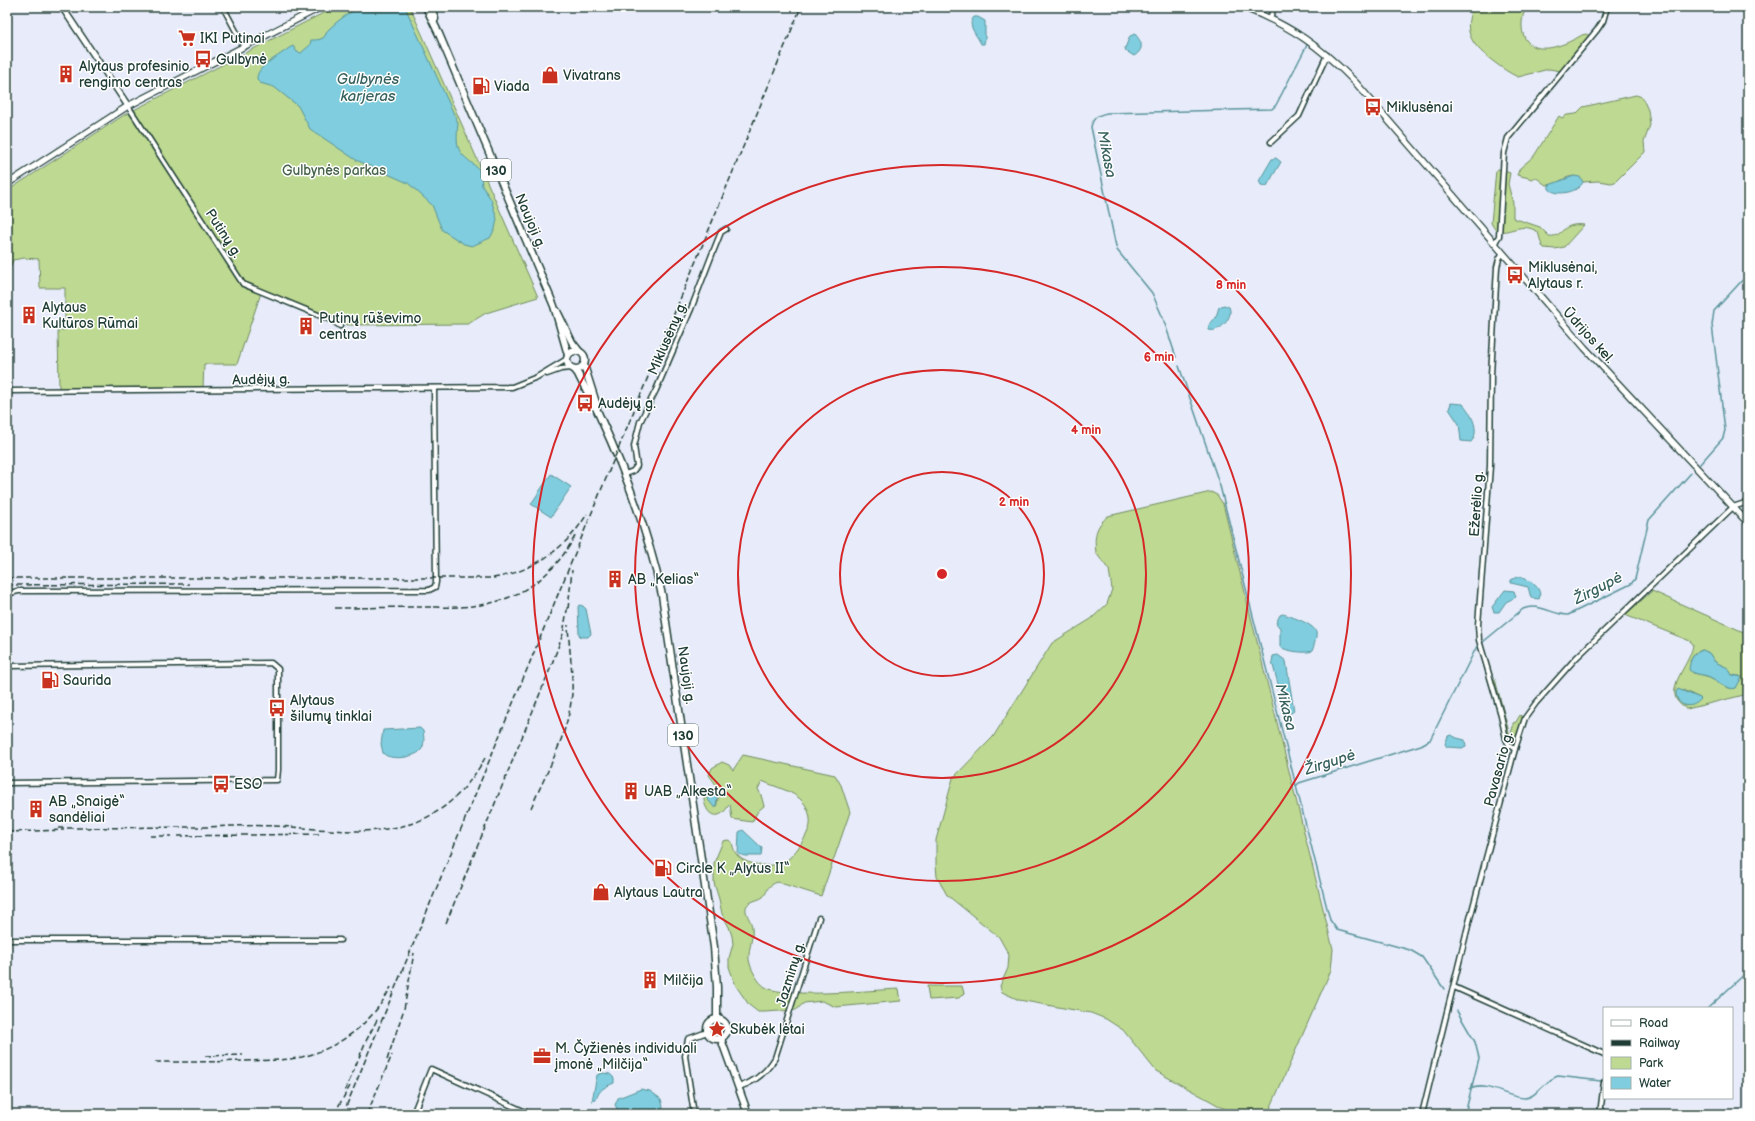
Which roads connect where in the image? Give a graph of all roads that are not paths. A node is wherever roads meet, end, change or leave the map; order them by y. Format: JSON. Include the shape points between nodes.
{"nodes":[{"id":1,"x":62,"y":7,"type":"edge"},
{"id":2,"x":223,"y":7,"type":"edge"},
{"id":3,"x":321,"y":7,"type":"edge"},
{"id":4,"x":426,"y":7,"type":"edge"},
{"id":5,"x":432,"y":7,"type":"edge"},
{"id":6,"x":1242,"y":7,"type":"edge"},
{"id":7,"x":1276,"y":7,"type":"edge"},
{"id":8,"x":1607,"y":7,"type":"edge"},
{"id":9,"x":1270,"y":18,"type":"junction"},
{"id":10,"x":439,"y":34,"type":"junction"},
{"id":11,"x":244,"y":46,"type":"junction"},
{"id":12,"x":1327,"y":55,"type":"junction"},
{"id":13,"x":128,"y":106,"type":"junction"},
{"id":14,"x":1271,"y":142,"type":"dead end"},
{"id":15,"x":7,"y":184,"type":"edge"},
{"id":16,"x":726,"y":229,"type":"dead end"},
{"id":17,"x":1494,"y":244,"type":"junction"},
{"id":18,"x":1502,"y":254,"type":"junction"},
{"id":19,"x":554,"y":306,"type":"junction"},
{"id":20,"x":340,"y":326,"type":"dead end"},
{"id":21,"x":579,"y":351,"type":"junction"},
{"id":22,"x":568,"y":357,"type":"junction"},
{"id":23,"x":584,"y":365,"type":"junction"},
{"id":24,"x":573,"y":369,"type":"junction"},
{"id":25,"x":537,"y":378,"type":"junction"},
{"id":26,"x":434,"y":388,"type":"junction"},
{"id":27,"x":7,"y":392,"type":"edge"},
{"id":28,"x":600,"y":415,"type":"junction"},
{"id":29,"x":625,"y":474,"type":"junction"},
{"id":30,"x":1748,"y":502,"type":"edge"},
{"id":31,"x":1733,"y":507,"type":"junction"},
{"id":32,"x":1748,"y":523,"type":"edge"},
{"id":33,"x":7,"y":594,"type":"edge"},
{"id":34,"x":7,"y":666,"type":"edge"},
{"id":35,"x":1515,"y":749,"type":"junction"},
{"id":36,"x":7,"y":783,"type":"edge"},
{"id":37,"x":819,"y":918,"type":"dead end"},
{"id":38,"x":7,"y":940,"type":"edge"},
{"id":39,"x":340,"y":940,"type":"dead end"},
{"id":40,"x":1454,"y":987,"type":"junction"},
{"id":41,"x":717,"y":1019,"type":"junction"},
{"id":42,"x":707,"y":1032,"type":"junction"},
{"id":43,"x":721,"y":1039,"type":"junction"},
{"id":44,"x":1603,"y":1054,"type":"edge"},
{"id":45,"x":739,"y":1087,"type":"junction"},
{"id":46,"x":1603,"y":1092,"type":"edge"},
{"id":47,"x":1601,"y":1112,"type":"edge"},
{"id":48,"x":413,"y":1114,"type":"edge"},
{"id":49,"x":530,"y":1114,"type":"edge"},
{"id":50,"x":694,"y":1114,"type":"edge"},
{"id":51,"x":748,"y":1114,"type":"edge"},
{"id":52,"x":1422,"y":1114,"type":"edge"},
{"id":53,"x":1606,"y":1114,"type":"edge"}],
"edges":[{"from":1,"to":13,"type":"street"},
{"from":2,"to":11,"type":"street"},
{"from":3,"to":11,"type":"main road"},
{"from":4,"to":10,"type":"main road","name":"Naujoji g.","number":"130"},
{"from":5,"to":10,"type":"main road","name":"Naujoji g."},
{"from":6,"to":9,"type":"main road","name":"Ūdrijos kel."},
{"from":7,"to":9,"type":"street"},
{"from":8,"to":17,"type":"street","via":[[1597,30],[1508,138],[1504,153],[1499,236]]},
{"from":9,"to":12,"type":"main road","name":"Ūdrijos kel.","via":[[1300,35]]},
{"from":10,"to":19,"type":"main road","name":"Naujoji g.","number":"130"},
{"from":11,"to":13,"type":"main road"},
{"from":12,"to":14,"type":"street","via":[[1299,116]]},
{"from":12,"to":17,"type":"main road","name":"Ūdrijos kel.","via":[[1356,83]]},
{"from":13,"to":15,"type":"main road"},
{"from":13,"to":20,"type":"street","name":"Putinų g.","via":[[243,284]]},
{"from":16,"to":29,"type":"street","name":"Miklusėnų g.","via":[[722,232],[713,252],[691,309],[640,422],[634,446],[637,466]]},
{"from":17,"to":18,"type":"main road","name":"Ūdrijos kel."},
{"from":18,"to":31,"type":"main road","name":"Ūdrijos kel.","via":[[1585,348]]},
{"from":18,"to":35,"type":"street","name":"Ežerėlio g.","via":[[1497,267],[1491,375],[1490,466],[1478,625],[1479,640],[1502,715],[1506,739]]},
{"from":19,"to":21,"type":"main road","name":"Naujoji g.","number":"130"},
{"from":19,"to":22,"type":"main road","name":"Naujoji g.","number":"130"},
{"from":21,"to":22,"type":"main road","via":[[573,351]]},
{"from":21,"to":23,"type":"main road","number":"130","via":[[585,357]]},
{"from":22,"to":24,"type":"main road","number":"130","via":[[568,364]]},
{"from":22,"to":25,"type":"street","name":"Audėjų g."},
{"from":23,"to":24,"type":"main road","via":[[580,369]]},
{"from":23,"to":28,"type":"main road","name":"Naujoji g.","number":"130"},
{"from":24,"to":25,"type":"street","name":"Audėjų g.","via":[[561,369]]},
{"from":24,"to":28,"type":"main road","name":"Naujoji g.","number":"130"},
{"from":25,"to":26,"type":"street","name":"Audėjų g.","via":[[512,387]]},
{"from":26,"to":27,"type":"street","name":"Audėjų g."},
{"from":26,"to":33,"type":"street","via":[[436,582],[435,587],[429,590],[18,591]]},
{"from":28,"to":29,"type":"main road","name":"Naujoji g.","number":"130"},
{"from":29,"to":41,"type":"main road","name":"Naujoji g.","number":"130","via":[[651,547],[666,616],[714,947]]},
{"from":30,"to":31,"type":"street"},
{"from":31,"to":32,"type":"main road","name":"Ūdrijos kel."},
{"from":31,"to":35,"type":"street","name":"Pavasario g.","via":[[1576,658],[1536,702],[1521,728]]},
{"from":34,"to":36,"type":"street","via":[[271,663],[278,669],[276,780]]},
{"from":35,"to":40,"type":"street","name":"Pavasario g."},
{"from":37,"to":45,"type":"street","name":"Jazminų g.","via":[[775,1058],[760,1077]]},
{"from":38,"to":39,"type":"street"},
{"from":40,"to":44,"type":"street"},
{"from":40,"to":52,"type":"street","name":"Pavasario g."},
{"from":41,"to":42,"type":"main road","via":[[708,1023]]},
{"from":41,"to":43,"type":"main road","via":[[725,1023],[727,1029],[726,1035]]},
{"from":42,"to":43,"type":"main road","via":[[712,1039]]},
{"from":42,"to":50,"type":"street","via":[[688,1039],[685,1048]]},
{"from":43,"to":45,"type":"main road"},
{"from":45,"to":51,"type":"main road"},
{"from":46,"to":47,"type":"street"},
{"from":47,"to":53,"type":"street"},
{"from":48,"to":49,"type":"street","via":[[431,1069]]}]}
